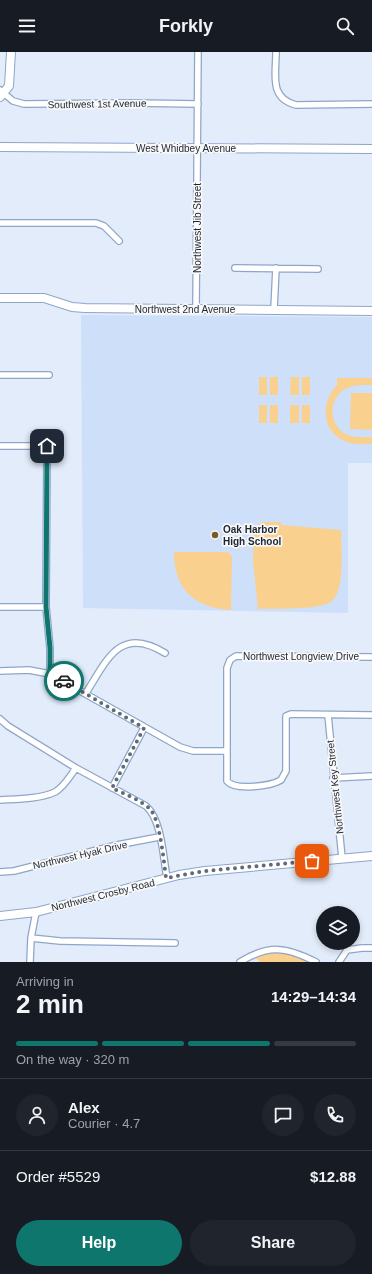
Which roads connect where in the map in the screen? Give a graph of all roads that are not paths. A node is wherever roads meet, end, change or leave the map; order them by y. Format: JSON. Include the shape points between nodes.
{"nodes":[{"id":1,"x":11,"y":52,"type":"edge"},
{"id":2,"x":198,"y":52,"type":"edge"},
{"id":3,"x":276,"y":52,"type":"edge"},
{"id":4,"x":1,"y":93,"type":"edge"},
{"id":5,"x":198,"y":104,"type":"junction"},
{"id":6,"x":372,"y":104,"type":"edge"},
{"id":7,"x":0,"y":147,"type":"edge"},
{"id":8,"x":198,"y":148,"type":"junction"},
{"id":9,"x":372,"y":149,"type":"edge"},
{"id":10,"x":0,"y":223,"type":"edge"},
{"id":11,"x":119,"y":241,"type":"dead end"},
{"id":12,"x":236,"y":268,"type":"dead end"},
{"id":13,"x":276,"y":268,"type":"junction"},
{"id":14,"x":318,"y":269,"type":"dead end"},
{"id":15,"x":0,"y":298,"type":"edge"},
{"id":16,"x":196,"y":309,"type":"junction"},
{"id":17,"x":274,"y":309,"type":"junction"},
{"id":18,"x":372,"y":311,"type":"edge"},
{"id":19,"x":0,"y":375,"type":"edge"},
{"id":20,"x":49,"y":375,"type":"dead end"},
{"id":21,"x":0,"y":446,"type":"edge"},
{"id":22,"x":0,"y":607,"type":"edge"},
{"id":23,"x":46,"y":607,"type":"junction"},
{"id":24,"x":165,"y":653,"type":"dead end"},
{"id":25,"x":372,"y":657,"type":"edge"},
{"id":26,"x":0,"y":671,"type":"edge"},
{"id":27,"x":50,"y":674,"type":"junction"},
{"id":28,"x":86,"y":693,"type":"junction"},
{"id":29,"x":328,"y":715,"type":"junction"},
{"id":30,"x":372,"y":715,"type":"edge"},
{"id":31,"x":0,"y":719,"type":"edge"},
{"id":32,"x":144,"y":728,"type":"junction"},
{"id":33,"x":227,"y":751,"type":"junction"},
{"id":34,"x":76,"y":768,"type":"junction"},
{"id":35,"x":372,"y":776,"type":"edge"},
{"id":36,"x":333,"y":778,"type":"junction"},
{"id":37,"x":112,"y":788,"type":"junction"},
{"id":38,"x":0,"y":800,"type":"edge"},
{"id":39,"x":159,"y":837,"type":"junction"},
{"id":40,"x":372,"y":856,"type":"edge"},
{"id":41,"x":342,"y":858,"type":"junction"},
{"id":42,"x":0,"y":872,"type":"edge"},
{"id":43,"x":166,"y":878,"type":"junction"},
{"id":44,"x":36,"y":912,"type":"junction"},
{"id":45,"x":0,"y":916,"type":"edge"},
{"id":46,"x":30,"y":938,"type":"junction"},
{"id":47,"x":174,"y":943,"type":"dead end"},
{"id":48,"x":372,"y":948,"type":"edge"},
{"id":49,"x":30,"y":962,"type":"edge"},
{"id":50,"x":240,"y":962,"type":"edge"},
{"id":51,"x":316,"y":962,"type":"edge"},
{"id":52,"x":338,"y":962,"type":"edge"}],
"edges":[{"from":1,"to":4,"type":"street","via":[[10,81]]},
{"from":2,"to":5,"type":"street","name":"Northwest Jib Street"},
{"from":3,"to":6,"type":"street","via":[[277,92],[286,102],[296,105]]},
{"from":4,"to":5,"type":"street","name":"Southwest 1st Avenue","via":[[13,101],[24,104]]},
{"from":5,"to":8,"type":"street","name":"Northwest Jib Street"},
{"from":7,"to":8,"type":"street","name":"West Whidbey Avenue"},
{"from":8,"to":9,"type":"street","name":"West Whidbey Avenue"},
{"from":8,"to":16,"type":"street","name":"Northwest Jib Street"},
{"from":10,"to":11,"type":"street","via":[[96,223],[104,226]]},
{"from":12,"to":13,"type":"street"},
{"from":13,"to":14,"type":"street"},
{"from":13,"to":17,"type":"street"},
{"from":15,"to":16,"type":"street","name":"Northwest 2nd Avenue","via":[[44,298],[77,308]]},
{"from":16,"to":17,"type":"street","name":"Northwest 2nd Avenue"},
{"from":17,"to":18,"type":"street","name":"Northwest 2nd Avenue"},
{"from":19,"to":20,"type":"street"},
{"from":21,"to":23,"type":"street","via":[[47,446]]},
{"from":22,"to":23,"type":"street"},
{"from":23,"to":27,"type":"street"},
{"from":24,"to":28,"type":"street","via":[[147,643],[138,642],[123,646],[111,653]]},
{"from":25,"to":33,"type":"street","name":"Northwest Longview Drive","via":[[232,657],[227,668]]},
{"from":26,"to":27,"type":"street","via":[[22,670]]},
{"from":27,"to":28,"type":"street"},
{"from":28,"to":32,"type":"street"},
{"from":29,"to":30,"type":"street"},
{"from":29,"to":33,"type":"street","name":"Northwest Longview Drive","via":[[286,716],[286,772],[276,783],[240,787],[229,784],[226,776]]},
{"from":29,"to":36,"type":"street","name":"Northwest Key Street"},
{"from":31,"to":34,"type":"street"},
{"from":32,"to":33,"type":"street","via":[[187,750]]},
{"from":32,"to":37,"type":"street"},
{"from":34,"to":37,"type":"street"},
{"from":34,"to":38,"type":"street","via":[[64,785],[55,792]]},
{"from":35,"to":36,"type":"street"},
{"from":36,"to":41,"type":"street","name":"Northwest Key Street"},
{"from":37,"to":39,"type":"street","via":[[152,811]]},
{"from":39,"to":42,"type":"street","name":"Northwest Hyak Drive","via":[[14,871]]},
{"from":39,"to":43,"type":"street"},
{"from":40,"to":41,"type":"street","name":"Northwest Crosby Road"},
{"from":41,"to":43,"type":"street","name":"Northwest Crosby Road","via":[[205,871]]},
{"from":43,"to":44,"type":"street","name":"Northwest Crosby Road"},
{"from":44,"to":45,"type":"street","name":"Northwest Crosby Road"},
{"from":44,"to":46,"type":"street"},
{"from":46,"to":47,"type":"street"},
{"from":46,"to":49,"type":"street"},
{"from":48,"to":52,"type":"street","via":[[348,950]]},
{"from":50,"to":51,"type":"street","via":[[253,954],[275,949],[299,953]]}]}
